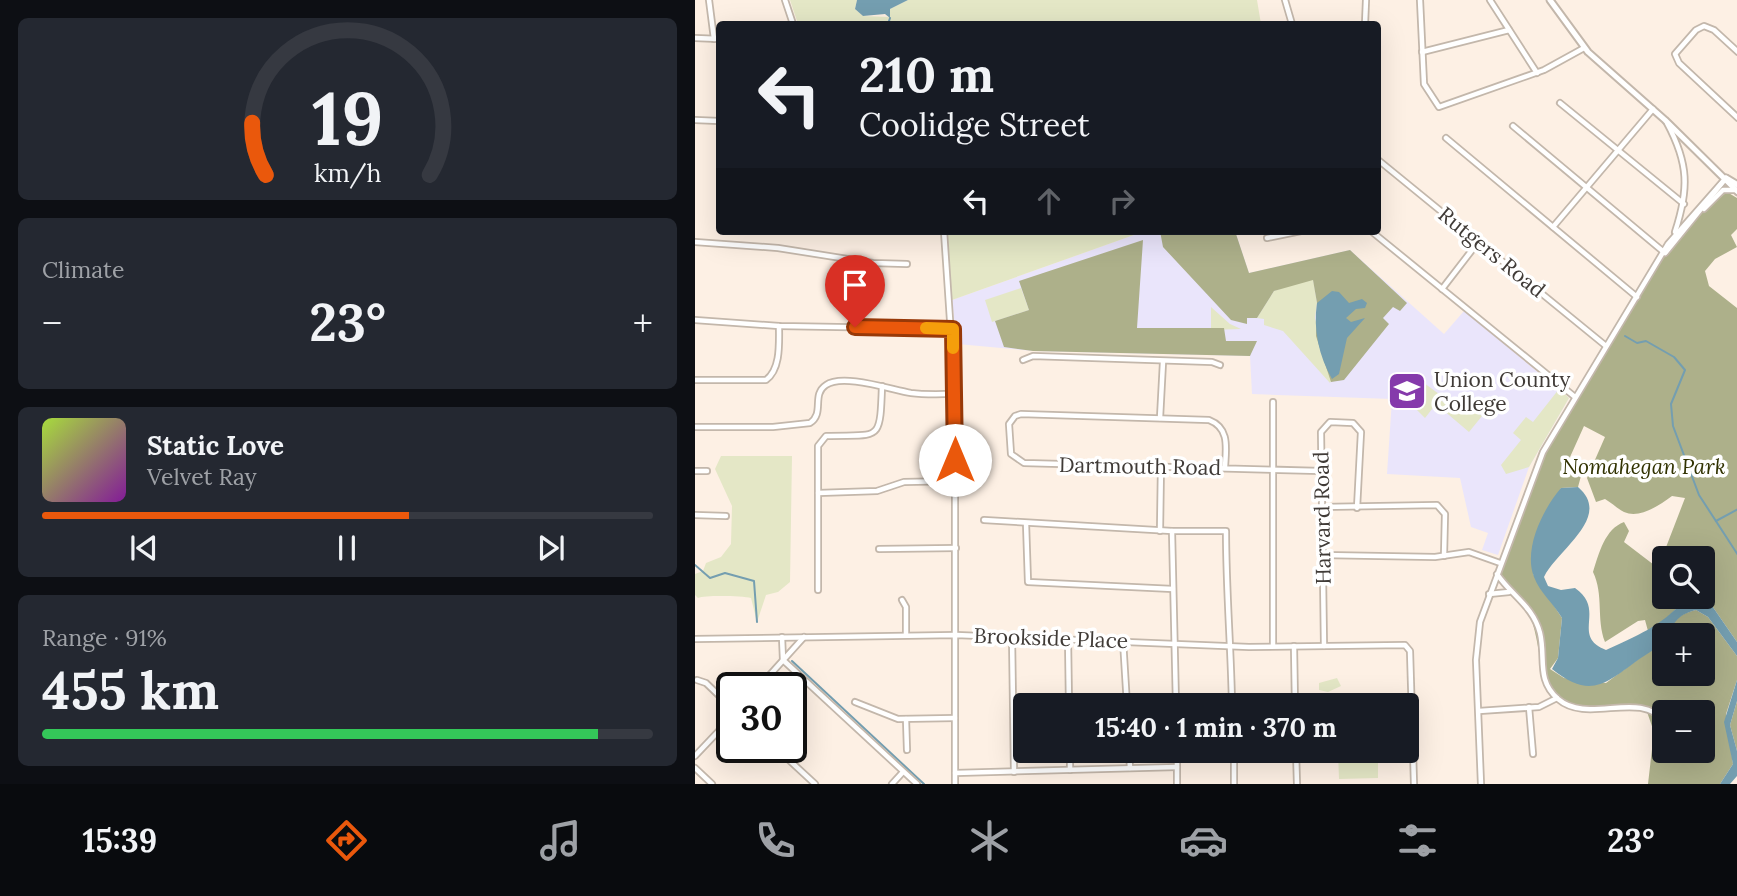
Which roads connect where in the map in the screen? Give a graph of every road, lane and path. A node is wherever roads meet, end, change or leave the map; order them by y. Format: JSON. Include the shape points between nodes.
{"nodes":[{"id":1,"x":708,"y":0,"type":"edge"},
{"id":2,"x":785,"y":0,"type":"edge"},
{"id":3,"x":1285,"y":0,"type":"edge"},
{"id":4,"x":1366,"y":0,"type":"edge"},
{"id":5,"x":1420,"y":0,"type":"edge"},
{"id":6,"x":1490,"y":0,"type":"edge"},
{"id":7,"x":1550,"y":0,"type":"edge"},
{"id":8,"x":793,"y":21,"type":"edge"},
{"id":9,"x":1291,"y":21,"type":"edge"},
{"id":10,"x":1365,"y":21,"type":"edge"},
{"id":11,"x":1509,"y":30,"type":"junction"},
{"id":12,"x":716,"y":35,"type":"edge"},
{"id":13,"x":695,"y":38,"type":"edge"},
{"id":14,"x":716,"y":39,"type":"edge"},
{"id":15,"x":1584,"y":48,"type":"junction"},
{"id":16,"x":1422,"y":52,"type":"junction"},
{"id":17,"x":1737,"y":52,"type":"edge"},
{"id":18,"x":1537,"y":73,"type":"junction"},
{"id":19,"x":1560,"y":103,"type":"dead end"},
{"id":20,"x":1653,"y":109,"type":"junction"},
{"id":21,"x":1737,"y":117,"type":"edge"},
{"id":22,"x":695,"y":120,"type":"edge"},
{"id":23,"x":1665,"y":120,"type":"junction"},
{"id":24,"x":716,"y":121,"type":"edge"},
{"id":25,"x":1513,"y":126,"type":"dead end"},
{"id":26,"x":1446,"y":138,"type":"dead end"},
{"id":27,"x":1618,"y":150,"type":"junction"},
{"id":28,"x":1381,"y":162,"type":"edge"},
{"id":29,"x":1726,"y":178,"type":"junction"},
{"id":30,"x":1586,"y":188,"type":"junction"},
{"id":31,"x":1737,"y":189,"type":"edge"},
{"id":32,"x":1684,"y":204,"type":"junction"},
{"id":33,"x":1696,"y":217,"type":"junction"},
{"id":34,"x":1553,"y":227,"type":"junction"},
{"id":35,"x":944,"y":235,"type":"edge"},
{"id":36,"x":1282,"y":235,"type":"edge"},
{"id":37,"x":1376,"y":235,"type":"edge"},
{"id":38,"x":1674,"y":236,"type":"junction"},
{"id":39,"x":1267,"y":238,"type":"dead end"},
{"id":40,"x":1479,"y":241,"type":"junction"},
{"id":41,"x":695,"y":242,"type":"edge"},
{"id":42,"x":1665,"y":253,"type":"junction"},
{"id":43,"x":907,"y":264,"type":"dead end"},
{"id":44,"x":1442,"y":289,"type":"junction"},
{"id":45,"x":1637,"y":297,"type":"junction"},
{"id":46,"x":695,"y":320,"type":"edge"},
{"id":47,"x":780,"y":326,"type":"junction"},
{"id":48,"x":953,"y":329,"type":"junction"},
{"id":49,"x":1607,"y":346,"type":"junction"},
{"id":50,"x":1023,"y":360,"type":"dead end"},
{"id":51,"x":1163,"y":362,"type":"junction"},
{"id":52,"x":1220,"y":365,"type":"dead end"},
{"id":53,"x":695,"y":380,"type":"edge"},
{"id":54,"x":882,"y":386,"type":"junction"},
{"id":55,"x":955,"y":394,"type":"junction"},
{"id":56,"x":1575,"y":397,"type":"junction"},
{"id":57,"x":1274,"y":402,"type":"dead end"},
{"id":58,"x":1160,"y":418,"type":"junction"},
{"id":59,"x":695,"y":427,"type":"edge"},
{"id":60,"x":1161,"y":465,"type":"junction"},
{"id":61,"x":1225,"y":467,"type":"junction"},
{"id":62,"x":1274,"y":470,"type":"junction"},
{"id":63,"x":695,"y":471,"type":"edge"},
{"id":64,"x":707,"y":471,"type":"dead end"},
{"id":65,"x":1321,"y":471,"type":"junction"},
{"id":66,"x":955,"y":481,"type":"junction"},
{"id":67,"x":818,"y":493,"type":"junction"},
{"id":68,"x":1322,"y":507,"type":"junction"},
{"id":69,"x":1357,"y":508,"type":"junction"},
{"id":70,"x":695,"y":514,"type":"edge"},
{"id":71,"x":726,"y":516,"type":"dead end"},
{"id":72,"x":984,"y":520,"type":"dead end"},
{"id":73,"x":1026,"y":523,"type":"junction"},
{"id":74,"x":1160,"y":531,"type":"junction"},
{"id":75,"x":1172,"y":531,"type":"junction"},
{"id":76,"x":956,"y":548,"type":"junction"},
{"id":77,"x":879,"y":549,"type":"dead end"},
{"id":78,"x":1323,"y":555,"type":"junction"},
{"id":79,"x":1444,"y":556,"type":"junction"},
{"id":80,"x":1500,"y":564,"type":"junction"},
{"id":81,"x":1497,"y":573,"type":"junction"},
{"id":82,"x":1173,"y":589,"type":"junction"},
{"id":83,"x":818,"y":590,"type":"dead end"},
{"id":84,"x":1509,"y":592,"type":"junction"},
{"id":85,"x":1489,"y":594,"type":"junction"},
{"id":86,"x":902,"y":600,"type":"dead end"},
{"id":87,"x":906,"y":635,"type":"junction"},
{"id":88,"x":956,"y":635,"type":"junction"},
{"id":89,"x":1012,"y":636,"type":"junction"},
{"id":90,"x":782,"y":637,"type":"junction"},
{"id":91,"x":804,"y":637,"type":"junction"},
{"id":92,"x":1068,"y":638,"type":"junction"},
{"id":93,"x":695,"y":639,"type":"edge"},
{"id":94,"x":1123,"y":640,"type":"junction"},
{"id":95,"x":1174,"y":642,"type":"junction"},
{"id":96,"x":1231,"y":646,"type":"junction"},
{"id":97,"x":1273,"y":646,"type":"junction"},
{"id":98,"x":1294,"y":646,"type":"junction"},
{"id":99,"x":1324,"y":646,"type":"junction"},
{"id":100,"x":783,"y":660,"type":"junction"},
{"id":101,"x":772,"y":672,"type":"edge"},
{"id":102,"x":697,"y":680,"type":"dead end"},
{"id":103,"x":716,"y":693,"type":"edge"},
{"id":104,"x":1069,"y":693,"type":"edge"},
{"id":105,"x":1126,"y":693,"type":"edge"},
{"id":106,"x":1176,"y":693,"type":"edge"},
{"id":107,"x":1232,"y":693,"type":"edge"},
{"id":108,"x":1295,"y":693,"type":"edge"},
{"id":109,"x":1557,"y":698,"type":"junction"},
{"id":110,"x":855,"y":702,"type":"dead end"},
{"id":111,"x":1529,"y":707,"type":"junction"},
{"id":112,"x":1479,"y":711,"type":"junction"},
{"id":113,"x":1652,"y":712,"type":"edge"},
{"id":114,"x":955,"y":718,"type":"junction"},
{"id":115,"x":906,"y":719,"type":"junction"},
{"id":116,"x":716,"y":734,"type":"edge"},
{"id":117,"x":907,"y":750,"type":"dead end"},
{"id":118,"x":1533,"y":754,"type":"dead end"},
{"id":119,"x":695,"y":756,"type":"edge"},
{"id":120,"x":792,"y":763,"type":"edge"},
{"id":121,"x":1070,"y":763,"type":"edge"},
{"id":122,"x":1130,"y":763,"type":"edge"},
{"id":123,"x":1177,"y":763,"type":"edge"},
{"id":124,"x":1233,"y":763,"type":"edge"},
{"id":125,"x":1296,"y":763,"type":"edge"},
{"id":126,"x":1177,"y":767,"type":"junction"},
{"id":127,"x":695,"y":768,"type":"edge"},
{"id":128,"x":1130,"y":768,"type":"junction"},
{"id":129,"x":1070,"y":770,"type":"junction"},
{"id":130,"x":903,"y":772,"type":"junction"},
{"id":131,"x":1014,"y":772,"type":"junction"},
{"id":132,"x":955,"y":773,"type":"junction"},
{"id":133,"x":712,"y":784,"type":"edge"},
{"id":134,"x":815,"y":784,"type":"edge"},
{"id":135,"x":892,"y":784,"type":"edge"},
{"id":136,"x":917,"y":784,"type":"edge"},
{"id":137,"x":955,"y":784,"type":"edge"},
{"id":138,"x":1177,"y":784,"type":"edge"},
{"id":139,"x":1234,"y":784,"type":"edge"},
{"id":140,"x":1297,"y":784,"type":"edge"},
{"id":141,"x":1414,"y":784,"type":"edge"},
{"id":142,"x":1481,"y":784,"type":"edge"}],
"edges":[{"from":1,"to":12,"type":"street"},
{"from":2,"to":8,"type":"street"},
{"from":3,"to":9,"type":"street"},
{"from":4,"to":10,"type":"street"},
{"from":5,"to":16,"type":"street"},
{"from":6,"to":11,"type":"street"},
{"from":7,"to":15,"type":"main road"},
{"from":11,"to":16,"type":"street"},
{"from":11,"to":18,"type":"street"},
{"from":13,"to":14,"type":"street"},
{"from":15,"to":18,"type":"street"},
{"from":15,"to":20,"type":"main road"},
{"from":16,"to":18,"type":"street","via":[[1426,90],[1439,107]]},
{"from":17,"to":21,"type":"street","via":[[1704,26],[1675,54]]},
{"from":19,"to":27,"type":"street"},
{"from":20,"to":23,"type":"main road"},
{"from":20,"to":27,"type":"street"},
{"from":22,"to":24,"type":"street"},
{"from":23,"to":29,"type":"main road"},
{"from":23,"to":32,"type":"street","via":[[1684,162]]},
{"from":25,"to":30,"type":"street"},
{"from":26,"to":34,"type":"street"},
{"from":27,"to":30,"type":"street"},
{"from":27,"to":32,"type":"street"},
{"from":28,"to":40,"type":"street","name":"Rutgers Road"},
{"from":29,"to":31,"type":"main road"},
{"from":29,"to":33,"type":"street"},
{"from":29,"to":38,"type":"street"},
{"from":30,"to":34,"type":"street"},
{"from":30,"to":42,"type":"street"},
{"from":31,"to":33,"type":"street","via":[[1723,191]]},
{"from":32,"to":38,"type":"street"},
{"from":33,"to":42,"type":"street"},
{"from":34,"to":45,"type":"street"},
{"from":35,"to":48,"type":"street"},
{"from":36,"to":39,"type":"street"},
{"from":37,"to":44,"type":"street"},
{"from":38,"to":42,"type":"street"},
{"from":40,"to":44,"type":"street"},
{"from":40,"to":49,"type":"street","name":"Rutgers Road"},
{"from":41,"to":43,"type":"street"},
{"from":42,"to":45,"type":"street"},
{"from":44,"to":56,"type":"street"},
{"from":45,"to":49,"type":"street"},
{"from":46,"to":47,"type":"street"},
{"from":47,"to":48,"type":"street"},
{"from":47,"to":53,"type":"street","via":[[778,355],[773,374],[766,380]]},
{"from":48,"to":55,"type":"street"},
{"from":49,"to":56,"type":"street"},
{"from":50,"to":51,"type":"street","via":[[1033,356]]},
{"from":51,"to":52,"type":"street"},
{"from":51,"to":58,"type":"street"},
{"from":54,"to":55,"type":"street","via":[[908,393]]},
{"from":54,"to":59,"type":"street","via":[[825,385],[818,396],[817,417],[810,423]]},
{"from":54,"to":67,"type":"street","via":[[881,422],[876,432],[821,440]]},
{"from":55,"to":66,"type":"street"},
{"from":56,"to":80,"type":"street","via":[[1543,452]]},
{"from":57,"to":62,"type":"street"},
{"from":58,"to":60,"type":"street","name":"Dartmouth Road","via":[[1023,414],[1009,424],[1011,454],[1021,462]]},
{"from":58,"to":61,"type":"street","via":[[1217,424],[1226,439]]},
{"from":60,"to":61,"type":"street","name":"Dartmouth Road"},
{"from":60,"to":74,"type":"street"},
{"from":61,"to":62,"type":"street","name":"Dartmouth Road"},
{"from":62,"to":65,"type":"street","name":"Dartmouth Road"},
{"from":62,"to":97,"type":"street"},
{"from":63,"to":64,"type":"street"},
{"from":65,"to":68,"type":"street","name":"Harvard Road"},
{"from":65,"to":69,"type":"street","name":"Harvard Road","via":[[1321,429],[1330,422],[1355,424],[1361,436]]},
{"from":66,"to":67,"type":"street"},
{"from":66,"to":76,"type":"street"},
{"from":67,"to":83,"type":"street"},
{"from":68,"to":69,"type":"street"},
{"from":68,"to":78,"type":"street","name":"Harvard Road"},
{"from":69,"to":79,"type":"street","via":[[1440,507],[1446,518]]},
{"from":70,"to":71,"type":"street"},
{"from":72,"to":73,"type":"street"},
{"from":73,"to":74,"type":"street"},
{"from":73,"to":82,"type":"street","via":[[1028,582]]},
{"from":74,"to":75,"type":"street"},
{"from":75,"to":82,"type":"street"},
{"from":75,"to":96,"type":"street","via":[[1226,531],[1226,616]]},
{"from":76,"to":77,"type":"street"},
{"from":76,"to":88,"type":"street"},
{"from":78,"to":79,"type":"street"},
{"from":78,"to":99,"type":"street","name":"Harvard Road"},
{"from":79,"to":80,"type":"street","via":[[1469,552]]},
{"from":80,"to":81,"type":"street"},
{"from":81,"to":84,"type":"street"},
{"from":81,"to":85,"type":"street"},
{"from":82,"to":95,"type":"street"},
{"from":84,"to":85,"type":"street"},
{"from":84,"to":109,"type":"street","via":[[1531,609],[1541,635],[1541,672]]},
{"from":85,"to":112,"type":"street","via":[[1476,657]]},
{"from":86,"to":87,"type":"street"},
{"from":87,"to":88,"type":"street","name":"Brookside Place"},
{"from":87,"to":91,"type":"street","name":"Brookside Place"},
{"from":88,"to":89,"type":"street","name":"Brookside Place"},
{"from":88,"to":114,"type":"street"},
{"from":89,"to":92,"type":"street","name":"Brookside Place"},
{"from":89,"to":131,"type":"street"},
{"from":90,"to":91,"type":"street","name":"Brookside Place"},
{"from":90,"to":93,"type":"street","name":"Brookside Place"},
{"from":90,"to":100,"type":"street"},
{"from":91,"to":100,"type":"street"},
{"from":92,"to":94,"type":"street","name":"Brookside Place"},
{"from":92,"to":104,"type":"street"},
{"from":94,"to":95,"type":"street","name":"Brookside Place"},
{"from":94,"to":105,"type":"street"},
{"from":95,"to":96,"type":"street","name":"Brookside Place"},
{"from":95,"to":106,"type":"street"},
{"from":96,"to":97,"type":"street","name":"Brookside Place"},
{"from":96,"to":107,"type":"street"},
{"from":97,"to":98,"type":"street","name":"Brookside Place"},
{"from":98,"to":99,"type":"street","name":"Brookside Place"},
{"from":98,"to":108,"type":"street"},
{"from":99,"to":141,"type":"street","name":"Brookside Place","via":[[1407,646]]},
{"from":100,"to":101,"type":"street"},
{"from":100,"to":130,"type":"street"},
{"from":102,"to":103,"type":"street"},
{"from":109,"to":111,"type":"street"},
{"from":109,"to":113,"type":"street","via":[[1587,710]]},
{"from":110,"to":115,"type":"street"},
{"from":111,"to":112,"type":"street"},
{"from":111,"to":118,"type":"street"},
{"from":112,"to":142,"type":"street"},
{"from":114,"to":115,"type":"street"},
{"from":114,"to":132,"type":"street"},
{"from":115,"to":117,"type":"street"},
{"from":116,"to":119,"type":"street"},
{"from":120,"to":134,"type":"street"},
{"from":121,"to":129,"type":"street"},
{"from":122,"to":128,"type":"street"},
{"from":123,"to":126,"type":"street"},
{"from":124,"to":139,"type":"street"},
{"from":125,"to":140,"type":"street"},
{"from":126,"to":128,"type":"street"},
{"from":126,"to":138,"type":"street"},
{"from":127,"to":133,"type":"street"},
{"from":128,"to":129,"type":"street"},
{"from":129,"to":131,"type":"street"},
{"from":130,"to":135,"type":"street"},
{"from":130,"to":136,"type":"street"},
{"from":131,"to":132,"type":"street"},
{"from":132,"to":137,"type":"street"}]}
